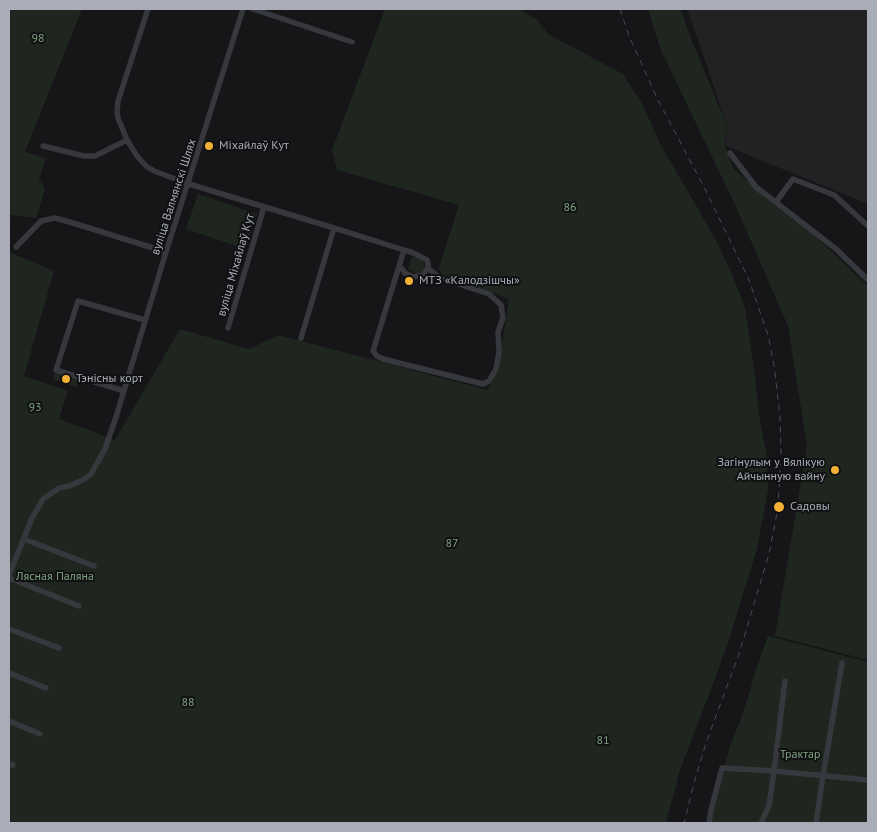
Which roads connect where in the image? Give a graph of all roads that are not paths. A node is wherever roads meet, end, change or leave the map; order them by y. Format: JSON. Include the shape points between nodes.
{"nodes":[{"id":1,"x":148,"y":9,"type":"edge"},
{"id":2,"x":244,"y":9,"type":"edge"},
{"id":3,"x":253,"y":9,"type":"edge"},
{"id":4,"x":352,"y":42,"type":"dead end"},
{"id":5,"x":128,"y":140,"type":"junction"},
{"id":6,"x":44,"y":146,"type":"dead end"},
{"id":7,"x":730,"y":153,"type":"dead end"},
{"id":8,"x":188,"y":184,"type":"junction"},
{"id":9,"x":776,"y":202,"type":"junction"},
{"id":10,"x":264,"y":207,"type":"junction"},
{"id":11,"x":868,"y":226,"type":"edge"},
{"id":12,"x":334,"y":228,"type":"junction"},
{"id":13,"x":16,"y":247,"type":"dead end"},
{"id":14,"x":404,"y":250,"type":"junction"},
{"id":15,"x":166,"y":252,"type":"junction"},
{"id":16,"x":400,"y":266,"type":"junction"},
{"id":17,"x":428,"y":268,"type":"junction"},
{"id":18,"x":868,"y":280,"type":"edge"},
{"id":19,"x":145,"y":320,"type":"junction"},
{"id":20,"x":228,"y":328,"type":"dead end"},
{"id":21,"x":301,"y":338,"type":"dead end"},
{"id":22,"x":124,"y":391,"type":"junction"},
{"id":23,"x":24,"y":538,"type":"junction"},
{"id":24,"x":94,"y":566,"type":"dead end"},
{"id":25,"x":9,"y":577,"type":"edge"},
{"id":26,"x":79,"y":606,"type":"dead end"},
{"id":27,"x":9,"y":629,"type":"edge"},
{"id":28,"x":59,"y":648,"type":"dead end"},
{"id":29,"x":842,"y":663,"type":"dead end"},
{"id":30,"x":9,"y":673,"type":"edge"},
{"id":31,"x":785,"y":681,"type":"dead end"},
{"id":32,"x":46,"y":688,"type":"dead end"},
{"id":33,"x":9,"y":721,"type":"edge"},
{"id":34,"x":40,"y":734,"type":"dead end"},
{"id":35,"x":774,"y":771,"type":"junction"},
{"id":36,"x":822,"y":776,"type":"junction"},
{"id":37,"x":868,"y":780,"type":"edge"},
{"id":38,"x":709,"y":823,"type":"edge"},
{"id":39,"x":761,"y":823,"type":"edge"},
{"id":40,"x":816,"y":823,"type":"edge"}],
"edges":[{"from":1,"to":5,"type":"street","name":"вуліца Міхайлаў Кут","via":[[118,101],[118,118]]},
{"from":2,"to":8,"type":"street","name":"вуліца Валмянскі Шлях"},
{"from":3,"to":4,"type":"street"},
{"from":5,"to":6,"type":"street","via":[[95,156]]},
{"from":5,"to":8,"type":"street","name":"вуліца Міхайлаў Кут","via":[[146,166]]},
{"from":7,"to":9,"type":"street","via":[[756,186]]},
{"from":8,"to":10,"type":"street","name":"вуліца Міхайлаў Кут"},
{"from":8,"to":15,"type":"street","name":"вуліца Валмянскі Шлях"},
{"from":9,"to":11,"type":"street","via":[[793,179],[834,195]]},
{"from":9,"to":18,"type":"street","via":[[836,249]]},
{"from":10,"to":12,"type":"street","name":"вуліца Міхайлаў Кут"},
{"from":10,"to":20,"type":"street","name":"вуліца Міхайлаў Кут"},
{"from":12,"to":14,"type":"street","name":"вуліца Міхайлаў Кут"},
{"from":12,"to":21,"type":"street"},
{"from":13,"to":15,"type":"street","via":[[41,221],[55,218]]},
{"from":14,"to":16,"type":"street"},
{"from":14,"to":17,"type":"street","name":"вуліца Міхайлаў Кут","via":[[424,257]]},
{"from":15,"to":19,"type":"street","name":"вуліца Валмянскі Шлях"},
{"from":16,"to":17,"type":"street","via":[[413,277],[423,275]]},
{"from":16,"to":17,"type":"street","name":"вуліца Міхайлаў Кут","via":[[373,351],[383,359],[483,384],[489,381],[496,369],[499,352],[498,332],[504,318],[501,305],[489,294],[440,278]]},
{"from":19,"to":22,"type":"street","name":"вуліца Валмянскі Шлях"},
{"from":19,"to":22,"type":"street","via":[[78,301],[56,370]]},
{"from":22,"to":23,"type":"street","name":"вуліца Валмянскі Шлях","via":[[102,454],[91,474],[43,498]]},
{"from":23,"to":24,"type":"street"},
{"from":23,"to":25,"type":"street","name":"вуліца Валмянскі Шлях"},
{"from":25,"to":26,"type":"street"},
{"from":27,"to":28,"type":"street"},
{"from":29,"to":36,"type":"street"},
{"from":30,"to":32,"type":"street"},
{"from":31,"to":35,"type":"street"},
{"from":33,"to":34,"type":"street"},
{"from":35,"to":36,"type":"street"},
{"from":35,"to":38,"type":"street","via":[[722,768]]},
{"from":35,"to":39,"type":"street","via":[[769,806]]},
{"from":36,"to":37,"type":"street"},
{"from":36,"to":40,"type":"street"}]}
